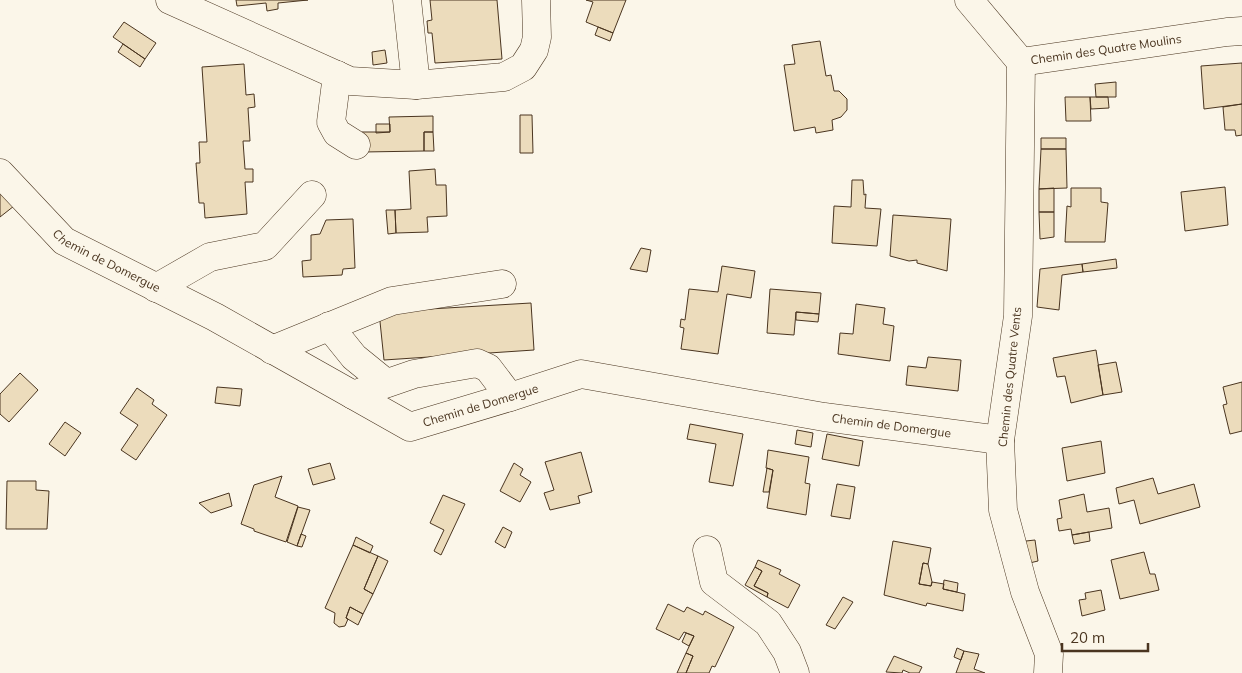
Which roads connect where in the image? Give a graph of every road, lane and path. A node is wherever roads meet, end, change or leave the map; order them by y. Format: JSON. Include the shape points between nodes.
{"nodes":[{"id":1,"x":170,"y":0,"type":"edge"},
{"id":2,"x":407,"y":0,"type":"edge"},
{"id":3,"x":536,"y":0,"type":"edge"},
{"id":4,"x":969,"y":0,"type":"edge"},
{"id":5,"x":1242,"y":31,"type":"edge"},
{"id":6,"x":1021,"y":62,"type":"junction"},
{"id":7,"x":336,"y":75,"type":"junction"},
{"id":8,"x":416,"y":85,"type":"junction"},
{"id":9,"x":356,"y":144,"type":"dead end"},
{"id":10,"x":0,"y":172,"type":"edge"},
{"id":11,"x":312,"y":195,"type":"dead end"},
{"id":12,"x":502,"y":284,"type":"dead end"},
{"id":13,"x":156,"y":288,"type":"junction"},
{"id":14,"x":330,"y":326,"type":"junction"},
{"id":15,"x":272,"y":350,"type":"junction"},
{"id":16,"x":386,"y":383,"type":"junction"},
{"id":17,"x":353,"y":395,"type":"junction"},
{"id":18,"x":510,"y":397,"type":"junction"},
{"id":19,"x":1000,"y":440,"type":"junction"},
{"id":20,"x":707,"y":550,"type":"dead end"},
{"id":21,"x":1048,"y":664,"type":"edge"},
{"id":22,"x":795,"y":673,"type":"edge"}],
"edges":[{"from":1,"to":7,"type":"street"},
{"from":2,"to":8,"type":"street"},
{"from":3,"to":8,"type":"street","via":[[537,37],[534,50],[523,67],[504,77]]},
{"from":4,"to":6,"type":"street","name":"Chemin des Quatre Moulins"},
{"from":5,"to":6,"type":"street","name":"Chemin des Quatre Moulins"},
{"from":6,"to":19,"type":"street","name":"Chemin des Quatre Vents","via":[[1018,316]]},
{"from":7,"to":8,"type":"street","via":[[350,82]]},
{"from":7,"to":9,"type":"street","via":[[331,122],[337,133]]},
{"from":10,"to":13,"type":"street","name":"Chemin de Domergue","via":[[64,241]]},
{"from":11,"to":13,"type":"street","via":[[265,246],[210,257]]},
{"from":12,"to":14,"type":"street","via":[[392,301]]},
{"from":13,"to":15,"type":"street","name":"Chemin de Domergue"},
{"from":14,"to":15,"type":"street"},
{"from":14,"to":16,"type":"street","via":[[354,357]]},
{"from":15,"to":17,"type":"street","name":"Chemin de Domergue"},
{"from":16,"to":17,"type":"street"},
{"from":16,"to":18,"type":"street","via":[[414,374],[477,363],[488,368]]},
{"from":17,"to":18,"type":"street","name":"Chemin de Domergue","via":[[410,427]]},
{"from":18,"to":19,"type":"street","name":"Chemin de Domergue","via":[[581,374],[824,416]]},
{"from":19,"to":21,"type":"street","name":"Chemin des Quatre Vents","via":[[1003,510]]},
{"from":20,"to":22,"type":"street","via":[[714,582],[768,623]]}]}
